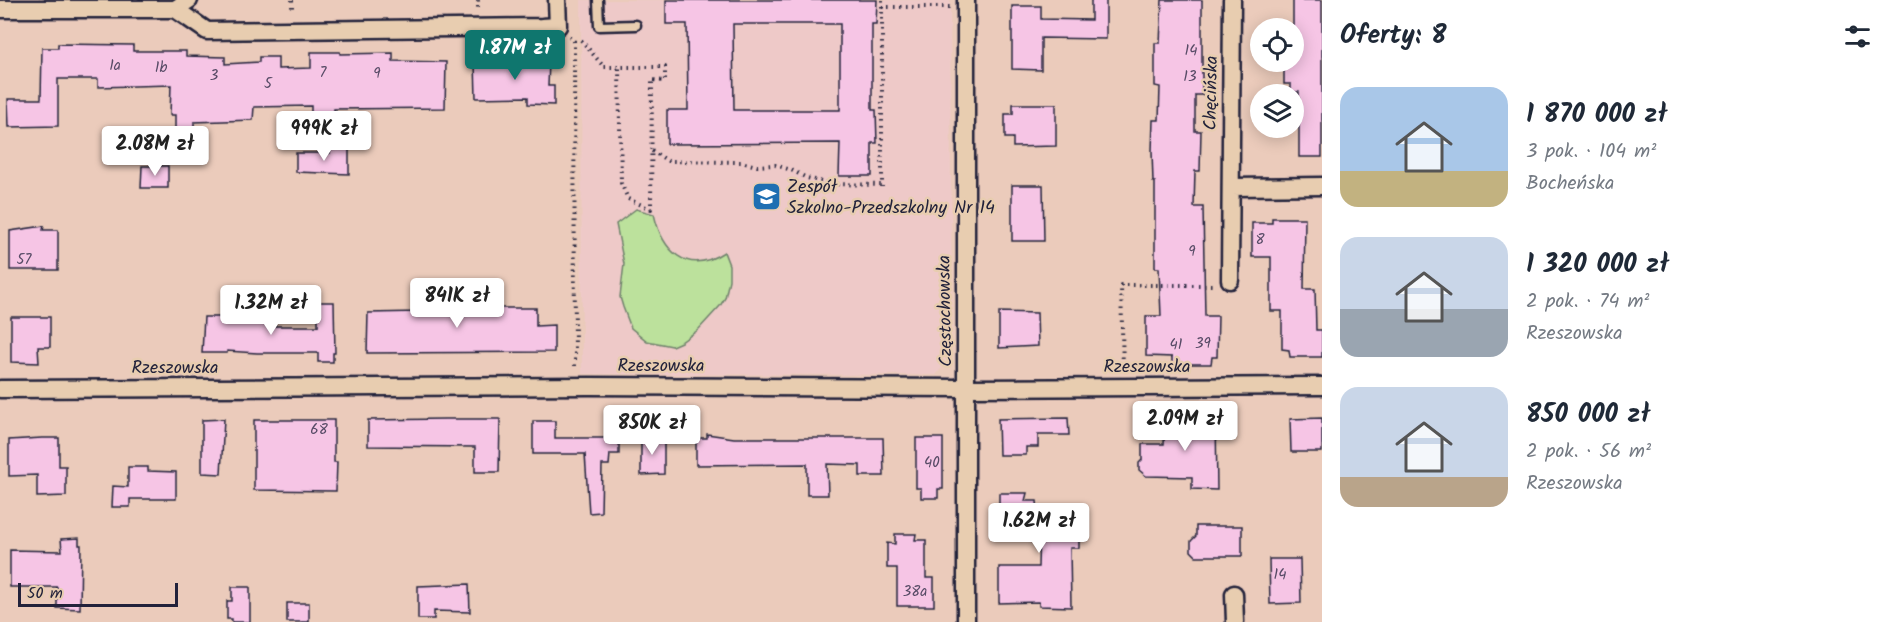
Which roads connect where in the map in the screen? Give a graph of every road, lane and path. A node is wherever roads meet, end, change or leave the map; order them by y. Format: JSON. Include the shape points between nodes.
{"nodes":[{"id":1,"x":557,"y":0,"type":"edge"},
{"id":2,"x":598,"y":0,"type":"edge"},
{"id":3,"x":882,"y":0,"type":"edge"},
{"id":4,"x":1232,"y":0,"type":"edge"},
{"id":5,"x":959,"y":3,"type":"edge"},
{"id":6,"x":182,"y":4,"type":"edge"},
{"id":7,"x":882,"y":7,"type":"junction"},
{"id":8,"x":0,"y":9,"type":"edge"},
{"id":9,"x":636,"y":25,"type":"dead end"},
{"id":10,"x":558,"y":26,"type":"junction"},
{"id":11,"x":574,"y":41,"type":"junction"},
{"id":12,"x":619,"y":67,"type":"junction"},
{"id":13,"x":651,"y":151,"type":"junction"},
{"id":14,"x":1322,"y":186,"type":"edge"},
{"id":15,"x":1231,"y":187,"type":"junction"},
{"id":16,"x":1230,"y":280,"type":"joint"},
{"id":17,"x":576,"y":375,"type":"dead end"},
{"id":18,"x":1123,"y":378,"type":"dead end"},
{"id":19,"x":1322,"y":386,"type":"edge"},
{"id":20,"x":966,"y":388,"type":"junction"},
{"id":21,"x":0,"y":389,"type":"edge"},
{"id":22,"x":1234,"y":594,"type":"dead end"},
{"id":23,"x":966,"y":622,"type":"edge"},
{"id":24,"x":1235,"y":622,"type":"edge"}],
"edges":[{"from":1,"to":10,"type":"street"},
{"from":2,"to":9,"type":"lane","via":[[599,26]]},
{"from":3,"to":7,"type":"path"},
{"from":4,"to":15,"type":"street","name":"Chęcińska"},
{"from":5,"to":7,"type":"path"},
{"from":5,"to":20,"type":"street","name":"Częstochowska"},
{"from":6,"to":8,"type":"street"},
{"from":6,"to":10,"type":"street","via":[[207,31]]},
{"from":7,"to":13,"type":"path","via":[[882,186],[831,184],[775,165],[668,160]]},
{"from":10,"to":11,"type":"path"},
{"from":11,"to":12,"type":"path","via":[[581,40],[604,67]]},
{"from":11,"to":17,"type":"path"},
{"from":12,"to":13,"type":"path","via":[[665,67],[665,81],[652,80]]},
{"from":12,"to":13,"type":"path","via":[[621,183],[628,199],[651,209]]},
{"from":14,"to":15,"type":"street"},
{"from":15,"to":16,"type":"street","name":"Chęcińska"},
{"from":16,"to":18,"type":"path","via":[[1218,285],[1121,285]]},
{"from":19,"to":20,"type":"street","name":"Rzeszowska"},
{"from":20,"to":21,"type":"street","name":"Rzeszowska"},
{"from":20,"to":23,"type":"street","name":"Częstochowska"},
{"from":22,"to":24,"type":"street"}]}
